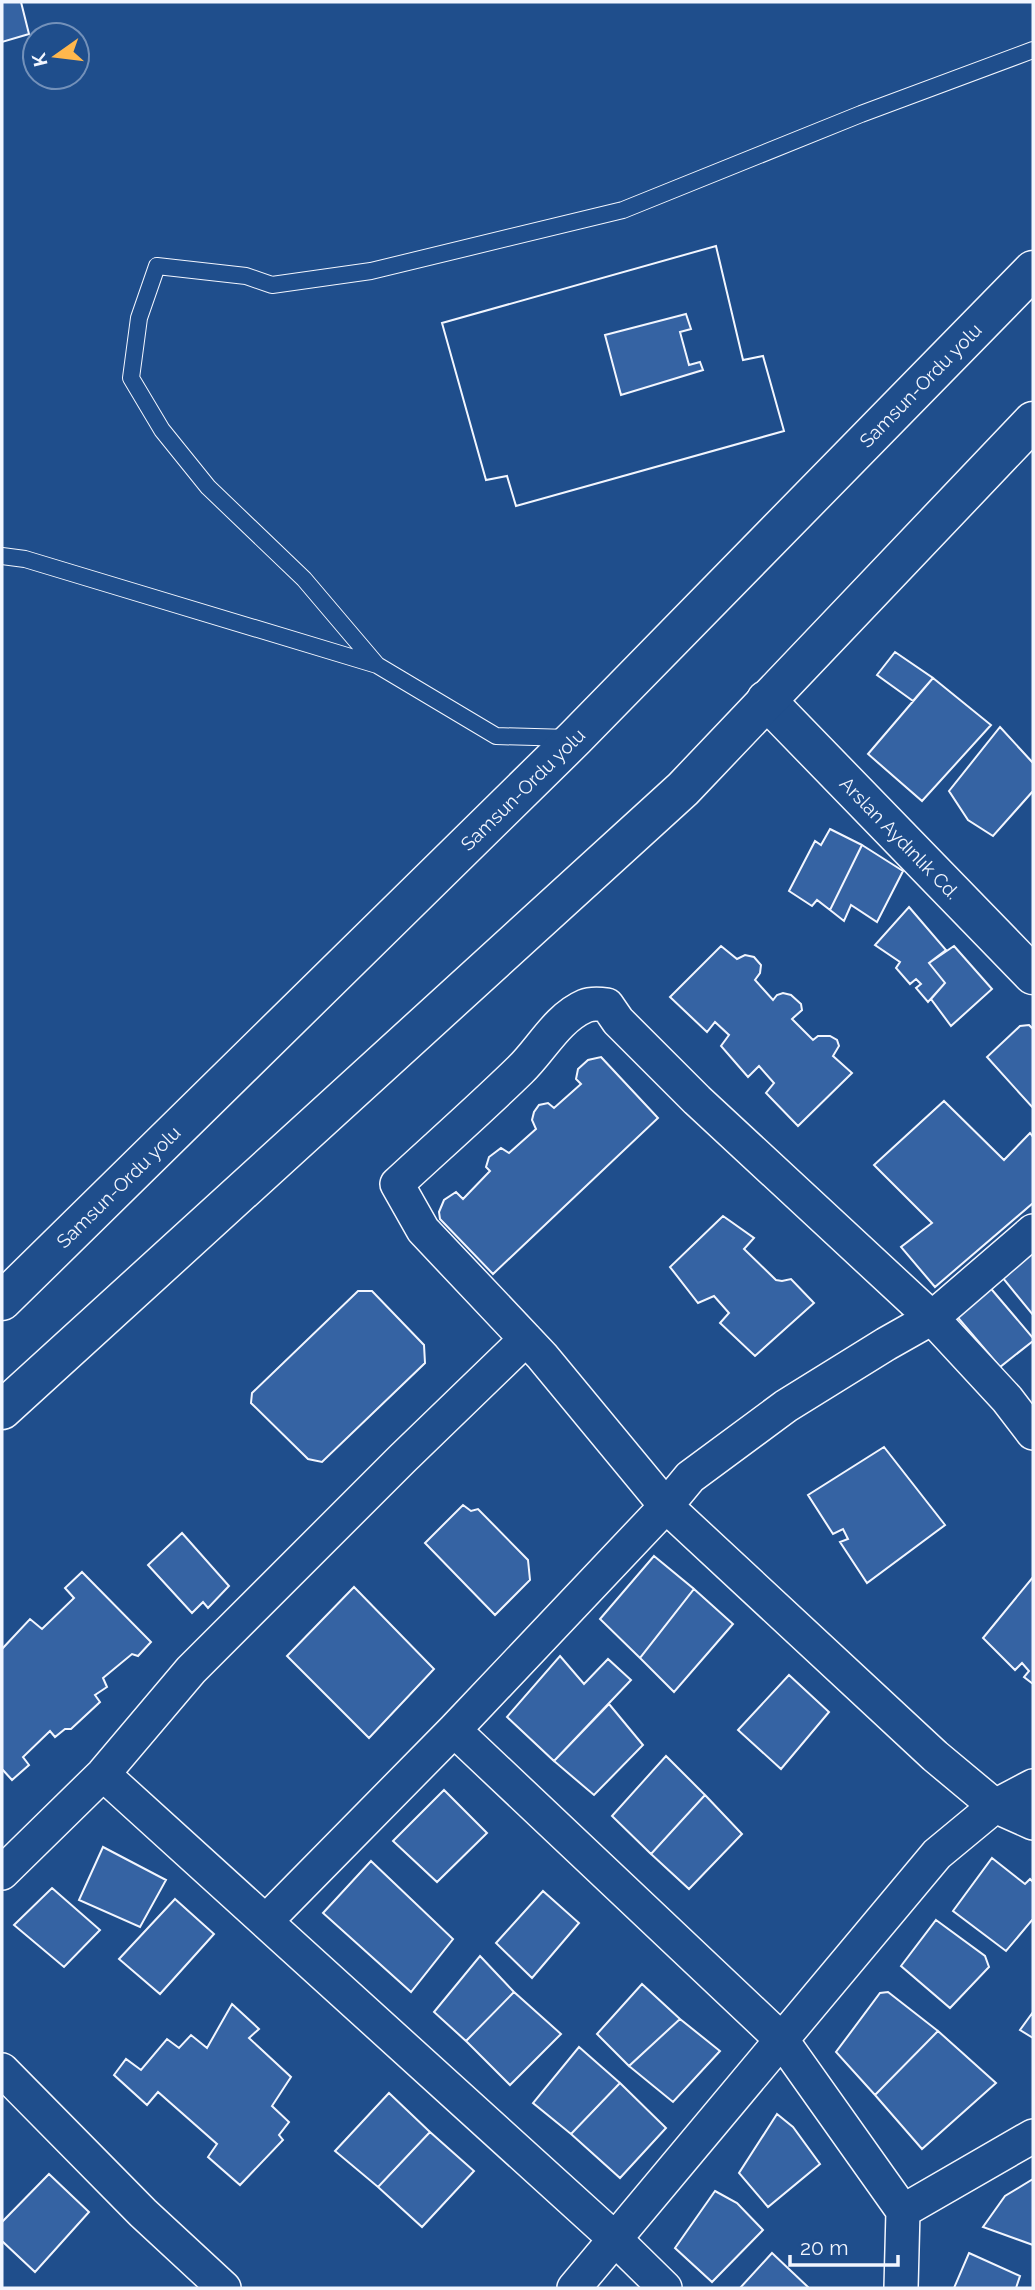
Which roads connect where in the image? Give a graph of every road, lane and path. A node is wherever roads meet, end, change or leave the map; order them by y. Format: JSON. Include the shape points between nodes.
{"nodes":[{"id":1,"x":1033,"y":50,"type":"edge"},
{"id":2,"x":1033,"y":270,"type":"edge"},
{"id":3,"x":1033,"y":421,"type":"edge"},
{"id":4,"x":2,"y":556,"type":"edge"},
{"id":5,"x":377,"y":666,"type":"junction"},
{"id":6,"x":766,"y":700,"type":"junction"},
{"id":7,"x":575,"y":738,"type":"junction"},
{"id":8,"x":1033,"y":975,"type":"edge"},
{"id":9,"x":1033,"y":1231,"type":"edge"},
{"id":10,"x":2,"y":1301,"type":"edge"},
{"id":11,"x":932,"y":1318,"type":"junction"},
{"id":12,"x":526,"y":1339,"type":"junction"},
{"id":13,"x":2,"y":1410,"type":"edge"},
{"id":14,"x":1033,"y":1433,"type":"edge"},
{"id":15,"x":666,"y":1506,"type":"junction"},
{"id":16,"x":454,"y":1730,"type":"junction"},
{"id":17,"x":103,"y":1774,"type":"junction"},
{"id":18,"x":1033,"y":1786,"type":"edge"},
{"id":19,"x":995,"y":1806,"type":"junction"},
{"id":20,"x":1033,"y":1823,"type":"edge"},
{"id":21,"x":2,"y":1873,"type":"edge"},
{"id":22,"x":266,"y":1921,"type":"junction"},
{"id":23,"x":781,"y":2039,"type":"junction"},
{"id":24,"x":2,"y":2070,"type":"edge"},
{"id":25,"x":1033,"y":2136,"type":"edge"},
{"id":26,"x":903,"y":2211,"type":"junction"},
{"id":27,"x":614,"y":2238,"type":"junction"},
{"id":28,"x":224,"y":2288,"type":"edge"},
{"id":29,"x":574,"y":2288,"type":"edge"},
{"id":30,"x":665,"y":2288,"type":"edge"},
{"id":31,"x":901,"y":2288,"type":"edge"}],
"edges":[{"from":1,"to":5,"type":"lane","via":[[624,210],[371,271],[272,285],[246,276],[157,265],[139,318],[131,377],[162,430],[208,487],[304,579]]},
{"from":2,"to":7,"type":"main road","name":"Samsun-Ordu yolu"},
{"from":3,"to":6,"type":"main road"},
{"from":4,"to":5,"type":"lane","via":[[26,559]]},
{"from":5,"to":7,"type":"lane","via":[[496,736]]},
{"from":6,"to":8,"type":"main road","name":"Arslan Aydınlık Cd."},
{"from":6,"to":13,"type":"main road","via":[[683,789]]},
{"from":7,"to":10,"type":"main road","name":"Samsun-Ordu yolu"},
{"from":9,"to":11,"type":"street"},
{"from":11,"to":12,"type":"street","via":[[697,1100],[607,1005],[595,1004],[585,1006],[555,1030],[523,1068],[397,1184],[423,1230]]},
{"from":11,"to":14,"type":"street"},
{"from":11,"to":15,"type":"street","via":[[786,1406],[690,1477]]},
{"from":12,"to":15,"type":"street"},
{"from":12,"to":17,"type":"street","via":[[191,1670]]},
{"from":15,"to":16,"type":"street"},
{"from":15,"to":19,"type":"street","via":[[925,1747]]},
{"from":16,"to":22,"type":"street"},
{"from":16,"to":23,"type":"street"},
{"from":17,"to":21,"type":"street"},
{"from":17,"to":22,"type":"street"},
{"from":18,"to":19,"type":"street"},
{"from":19,"to":20,"type":"street"},
{"from":19,"to":23,"type":"street","via":[[937,1854]]},
{"from":22,"to":27,"type":"street"},
{"from":23,"to":26,"type":"street"},
{"from":23,"to":27,"type":"street"},
{"from":24,"to":28,"type":"street"},
{"from":25,"to":26,"type":"street"},
{"from":26,"to":31,"type":"street"},
{"from":27,"to":29,"type":"street"},
{"from":27,"to":30,"type":"street"}]}
